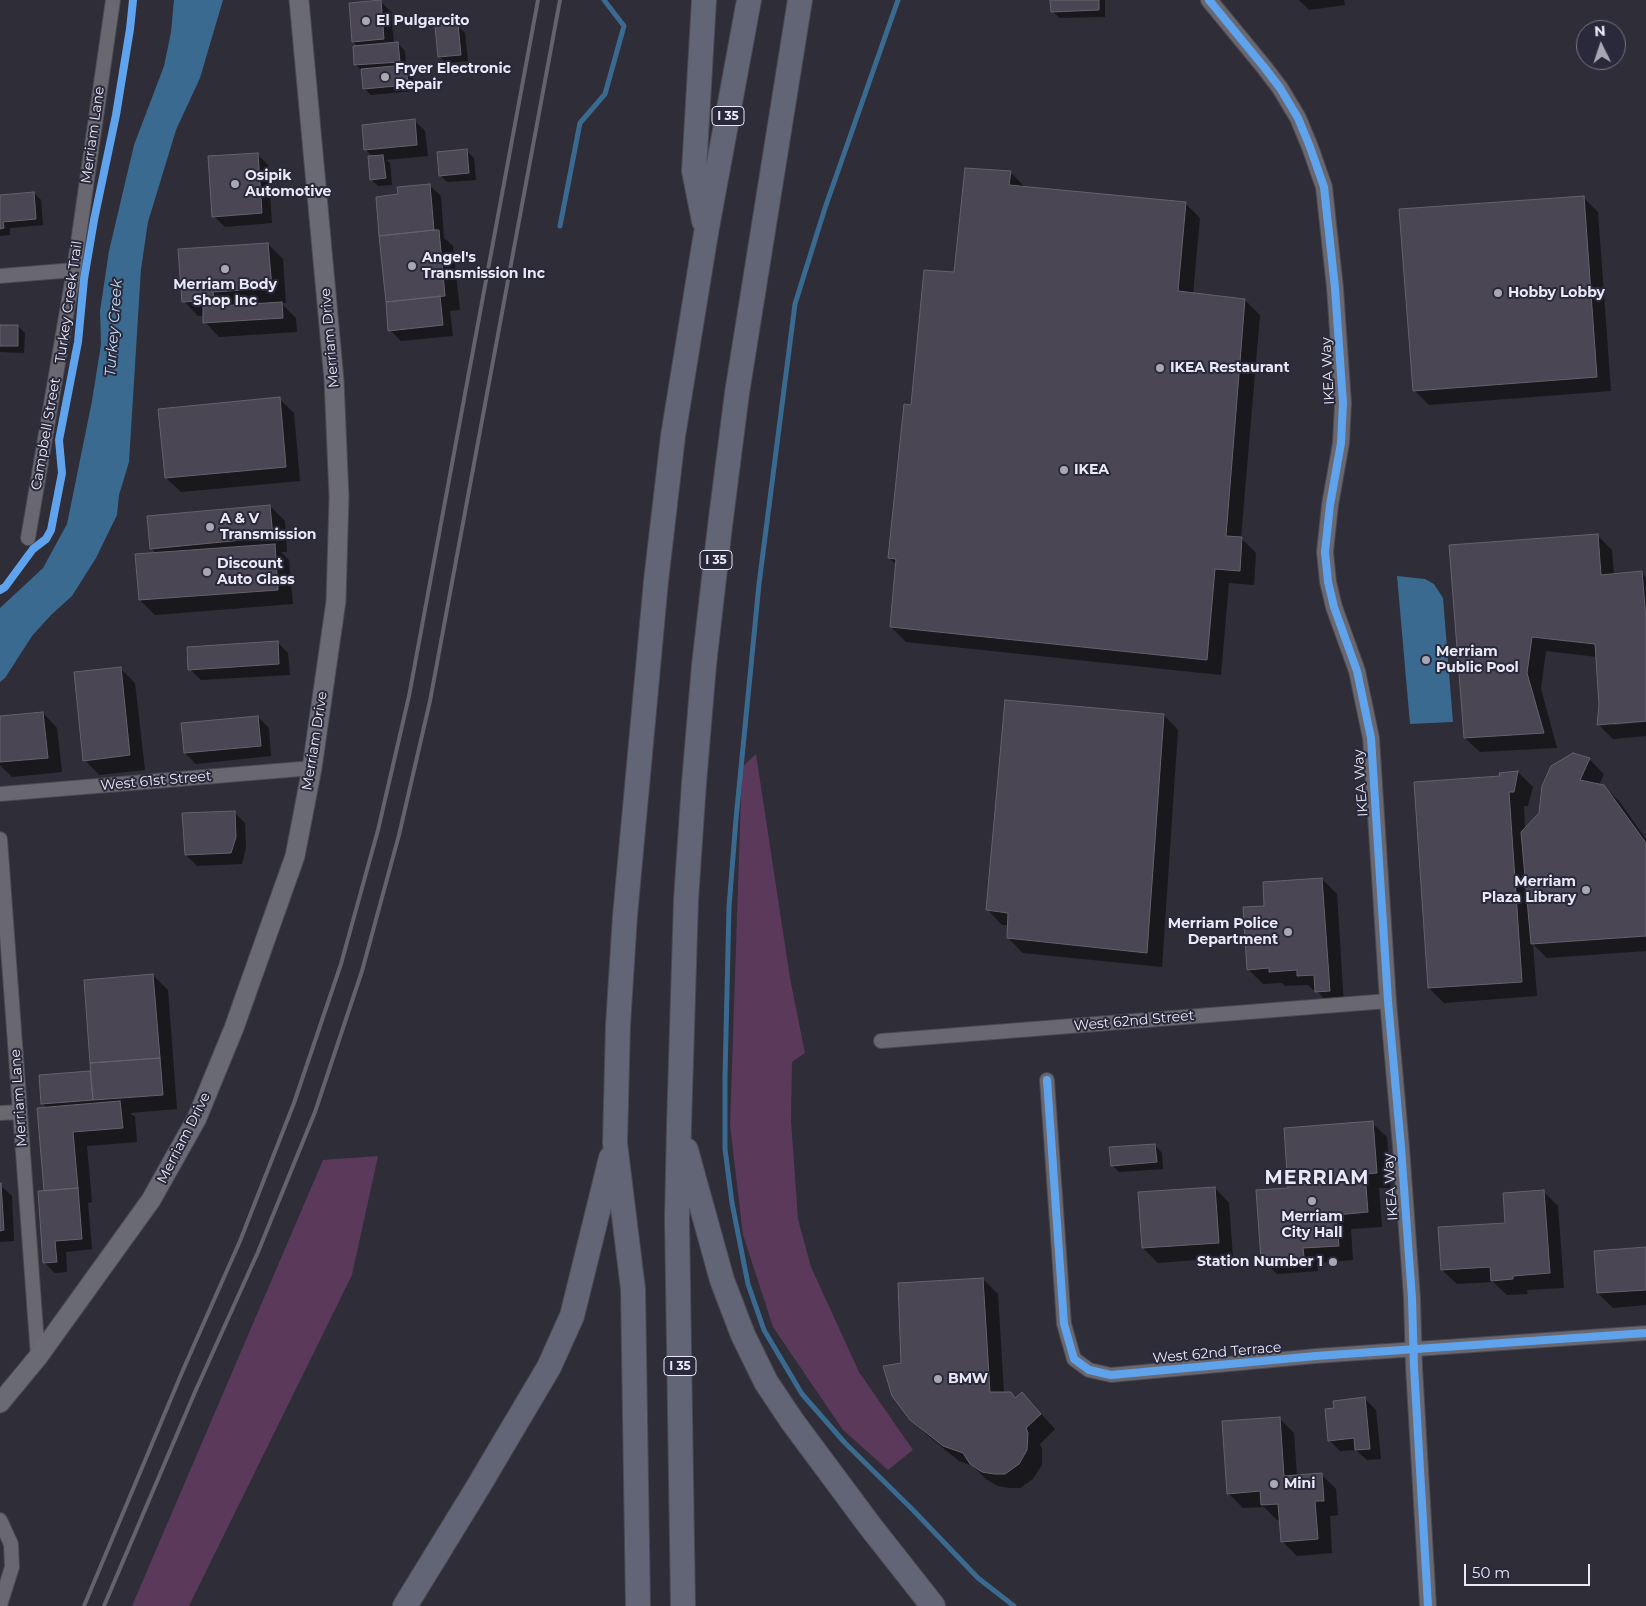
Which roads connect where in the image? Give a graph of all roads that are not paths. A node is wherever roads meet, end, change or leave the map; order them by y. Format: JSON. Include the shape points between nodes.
{"nodes":[{"id":1,"x":113,"y":0,"type":"edge"},
{"id":2,"x":299,"y":0,"type":"edge"},
{"id":3,"x":704,"y":0,"type":"edge"},
{"id":4,"x":749,"y":0,"type":"edge"},
{"id":5,"x":800,"y":0,"type":"edge"},
{"id":6,"x":1209,"y":0,"type":"edge"},
{"id":7,"x":706,"y":233,"type":"junction"},
{"id":8,"x":74,"y":270,"type":"junction"},
{"id":9,"x":0,"y":276,"type":"edge"},
{"id":10,"x":28,"y":538,"type":"dead end"},
{"id":11,"x":312,"y":768,"type":"junction"},
{"id":12,"x":0,"y":794,"type":"edge"},
{"id":13,"x":0,"y":839,"type":"edge"},
{"id":14,"x":1388,"y":1001,"type":"junction"},
{"id":15,"x":881,"y":1041,"type":"dead end"},
{"id":16,"x":1047,"y":1080,"type":"dead end"},
{"id":17,"x":20,"y":1112,"type":"junction"},
{"id":18,"x":0,"y":1113,"type":"edge"},
{"id":19,"x":678,"y":1126,"type":"junction"},
{"id":20,"x":615,"y":1143,"type":"junction"},
{"id":21,"x":1646,"y":1333,"type":"edge"},
{"id":22,"x":1414,"y":1350,"type":"junction"},
{"id":23,"x":38,"y":1357,"type":"junction"},
{"id":24,"x":0,"y":1403,"type":"edge"},
{"id":25,"x":0,"y":1520,"type":"edge"},
{"id":26,"x":0,"y":1605,"type":"edge"},
{"id":27,"x":405,"y":1606,"type":"edge"},
{"id":28,"x":638,"y":1606,"type":"edge"},
{"id":29,"x":683,"y":1606,"type":"edge"},
{"id":30,"x":934,"y":1606,"type":"edge"},
{"id":31,"x":1428,"y":1606,"type":"edge"}],
"edges":[{"from":1,"to":8,"type":"street","name":"Merriam Lane"},
{"from":2,"to":11,"type":"main road","name":"Merriam Drive","via":[[334,380],[338,497],[336,602]]},
{"from":3,"to":7,"type":"highway","via":[[694,171]]},
{"from":4,"to":7,"type":"highway","number":"I 35"},
{"from":5,"to":19,"type":"highway","number":"I 35","via":[[737,393],[704,665],[686,900]]},
{"from":6,"to":14,"type":"street","name":"IKEA Way","via":[[1280,88],[1298,118],[1324,187],[1336,288],[1343,403],[1341,443],[1325,552],[1334,607],[1357,671],[1371,738]]},
{"from":7,"to":20,"type":"highway","number":"I 35","via":[[673,436],[655,590],[625,916]]},
{"from":8,"to":9,"type":"street"},
{"from":8,"to":10,"type":"street","name":"Campbell Street"},
{"from":11,"to":12,"type":"street","name":"West 61st Street"},
{"from":11,"to":23,"type":"main road","name":"Merriam Drive","via":[[295,856],[234,1028],[197,1118],[152,1200]]},
{"from":13,"to":17,"type":"street","name":"Merriam Lane"},
{"from":14,"to":15,"type":"street","name":"West 62nd Street"},
{"from":14,"to":22,"type":"street","name":"IKEA Way"},
{"from":16,"to":22,"type":"street","name":"West 62nd Terrace","via":[[1064,1324],[1074,1358],[1089,1370],[1111,1375]]},
{"from":17,"to":18,"type":"street"},
{"from":17,"to":23,"type":"street","name":"Merriam Lane"},
{"from":19,"to":29,"type":"highway","number":"I 35"},
{"from":19,"to":30,"type":"highway","via":[[722,1280],[743,1335],[766,1382],[847,1496]]},
{"from":20,"to":27,"type":"highway","via":[[572,1316],[549,1367]]},
{"from":20,"to":28,"type":"highway","number":"I 35","via":[[633,1289]]},
{"from":21,"to":22,"type":"street","name":"West 62nd Terrace"},
{"from":22,"to":31,"type":"street","name":"IKEA Way"},
{"from":23,"to":24,"type":"main road","name":"Merriam Drive"},
{"from":25,"to":26,"type":"street","via":[[11,1544],[12,1567]]}]}
